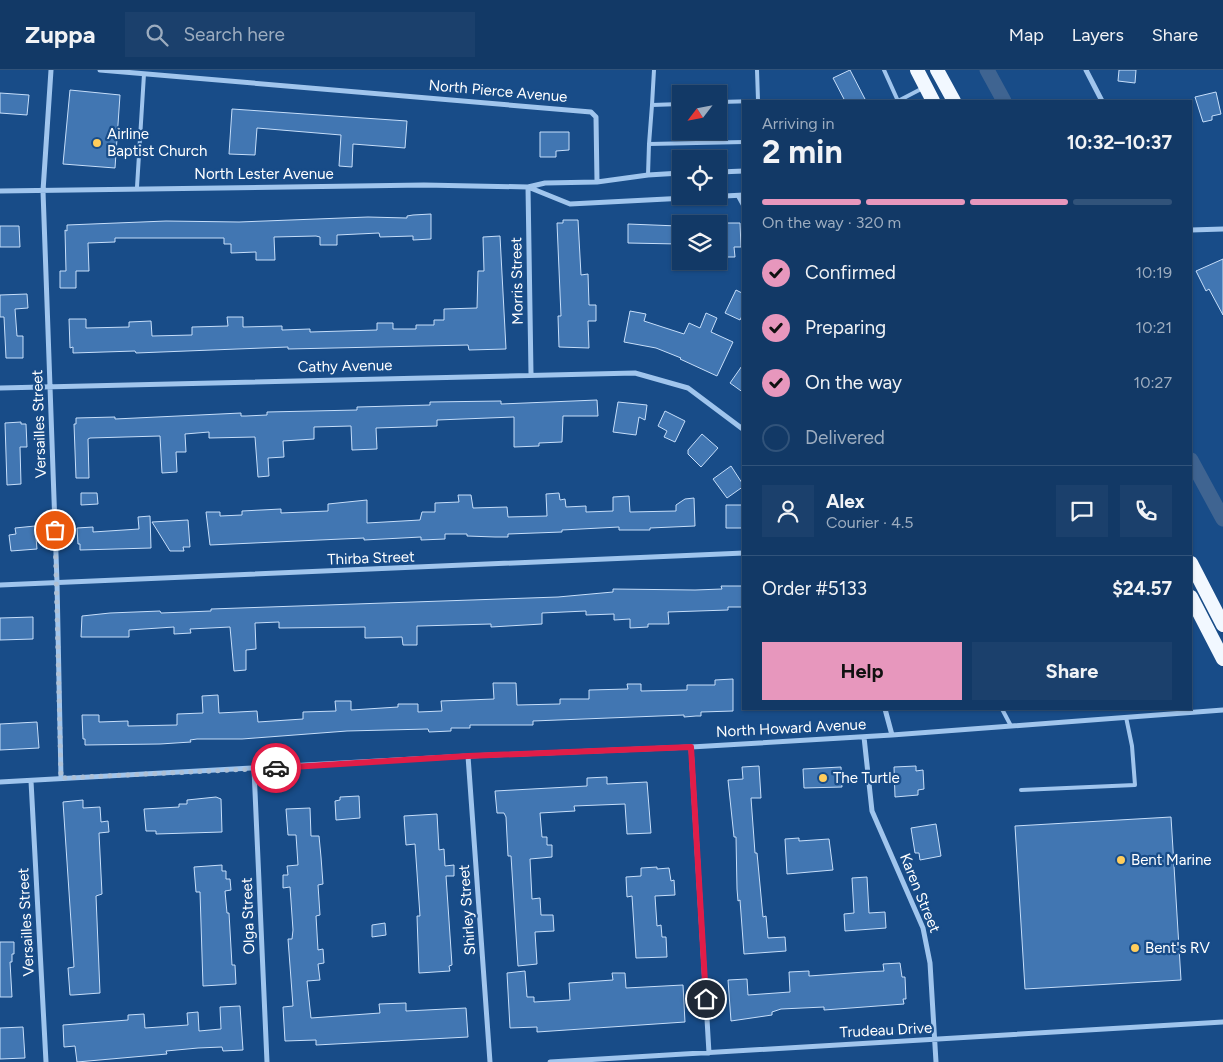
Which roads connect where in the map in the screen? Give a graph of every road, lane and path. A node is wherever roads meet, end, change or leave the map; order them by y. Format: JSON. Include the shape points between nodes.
{"nodes":[{"id":1,"x":52,"y":70,"type":"edge"},
{"id":2,"x":100,"y":70,"type":"edge"},
{"id":3,"x":654,"y":70,"type":"edge"},
{"id":4,"x":756,"y":70,"type":"edge"},
{"id":5,"x":884,"y":70,"type":"edge"},
{"id":6,"x":917,"y":70,"type":"edge"},
{"id":7,"x":937,"y":70,"type":"edge"},
{"id":8,"x":1086,"y":70,"type":"edge"},
{"id":9,"x":144,"y":74,"type":"junction"},
{"id":10,"x":925,"y":87,"type":"junction"},
{"id":11,"x":758,"y":100,"type":"edge"},
{"id":12,"x":898,"y":100,"type":"edge"},
{"id":13,"x":900,"y":100,"type":"edge"},
{"id":14,"x":932,"y":100,"type":"edge"},
{"id":15,"x":953,"y":100,"type":"edge"},
{"id":16,"x":1101,"y":100,"type":"edge"},
{"id":17,"x":742,"y":101,"type":"edge"},
{"id":18,"x":728,"y":102,"type":"edge"},
{"id":19,"x":672,"y":104,"type":"edge"},
{"id":20,"x":652,"y":105,"type":"junction"},
{"id":21,"x":742,"y":142,"type":"edge"},
{"id":22,"x":649,"y":144,"type":"junction"},
{"id":23,"x":742,"y":171,"type":"edge"},
{"id":24,"x":727,"y":172,"type":"edge"},
{"id":25,"x":672,"y":173,"type":"edge"},
{"id":26,"x":648,"y":174,"type":"junction"},
{"id":27,"x":597,"y":182,"type":"junction"},
{"id":28,"x":528,"y":187,"type":"junction"},
{"id":29,"x":137,"y":188,"type":"junction"},
{"id":30,"x":0,"y":191,"type":"edge"},
{"id":31,"x":43,"y":191,"type":"junction"},
{"id":32,"x":741,"y":196,"type":"edge"},
{"id":33,"x":1223,"y":229,"type":"edge"},
{"id":34,"x":1192,"y":230,"type":"edge"},
{"id":35,"x":532,"y":374,"type":"junction"},
{"id":36,"x":50,"y":386,"type":"junction"},
{"id":37,"x":0,"y":388,"type":"edge"},
{"id":38,"x":742,"y":428,"type":"edge"},
{"id":39,"x":742,"y":552,"type":"edge"},
{"id":40,"x":1192,"y":565,"type":"edge"},
{"id":41,"x":57,"y":582,"type":"junction"},
{"id":42,"x":0,"y":585,"type":"edge"},
{"id":43,"x":1192,"y":599,"type":"edge"},
{"id":44,"x":1223,"y":625,"type":"edge"},
{"id":45,"x":1223,"y":658,"type":"edge"},
{"id":46,"x":885,"y":710,"type":"edge"},
{"id":47,"x":1003,"y":710,"type":"edge"},
{"id":48,"x":1223,"y":710,"type":"edge"},
{"id":49,"x":1126,"y":717,"type":"junction"},
{"id":50,"x":1011,"y":726,"type":"junction"},
{"id":51,"x":892,"y":735,"type":"junction"},
{"id":52,"x":864,"y":737,"type":"junction"},
{"id":53,"x":691,"y":747,"type":"junction"},
{"id":54,"x":468,"y":756,"type":"junction"},
{"id":55,"x":254,"y":770,"type":"junction"},
{"id":56,"x":61,"y":778,"type":"junction"},
{"id":57,"x":31,"y":781,"type":"junction"},
{"id":58,"x":0,"y":782,"type":"edge"},
{"id":59,"x":1021,"y":790,"type":"dead end"},
{"id":60,"x":1223,"y":1022,"type":"edge"},
{"id":61,"x":934,"y":1040,"type":"junction"},
{"id":62,"x":709,"y":1053,"type":"junction"},
{"id":63,"x":46,"y":1062,"type":"edge"},
{"id":64,"x":267,"y":1062,"type":"edge"},
{"id":65,"x":490,"y":1062,"type":"edge"},
{"id":66,"x":550,"y":1062,"type":"edge"},
{"id":67,"x":936,"y":1062,"type":"edge"}],
"edges":[{"from":1,"to":31,"type":"street","name":"Versailles Street"},
{"from":2,"to":9,"type":"street","name":"North Pierce Avenue"},
{"from":3,"to":20,"type":"lane"},
{"from":4,"to":11,"type":"lane"},
{"from":5,"to":12,"type":"lane"},
{"from":6,"to":10,"type":"highway"},
{"from":7,"to":15,"type":"highway"},
{"from":8,"to":16,"type":"street"},
{"from":9,"to":27,"type":"street","name":"North Pierce Avenue","via":[[594,114]]},
{"from":9,"to":29,"type":"lane"},
{"from":10,"to":13,"type":"lane"},
{"from":10,"to":14,"type":"highway"},
{"from":17,"to":18,"type":"lane"},
{"from":19,"to":20,"type":"lane"},
{"from":20,"to":22,"type":"lane"},
{"from":21,"to":22,"type":"lane"},
{"from":22,"to":26,"type":"lane"},
{"from":23,"to":24,"type":"street"},
{"from":25,"to":26,"type":"street","name":"North Lester Avenue"},
{"from":26,"to":27,"type":"street","name":"North Lester Avenue"},
{"from":27,"to":28,"type":"street","name":"North Lester Avenue","via":[[545,183]]},
{"from":28,"to":29,"type":"street","name":"North Lester Avenue"},
{"from":28,"to":32,"type":"street","name":"North Lester Avenue","via":[[570,204]]},
{"from":28,"to":35,"type":"street","name":"Morris Street"},
{"from":29,"to":31,"type":"street","name":"North Lester Avenue"},
{"from":30,"to":31,"type":"street","name":"North Lester Avenue"},
{"from":31,"to":36,"type":"street","name":"Versailles Street"},
{"from":33,"to":34,"type":"street"},
{"from":35,"to":36,"type":"street","name":"Cathy Avenue"},
{"from":35,"to":38,"type":"street","name":"Cathy Avenue","via":[[635,373],[688,388]]},
{"from":36,"to":37,"type":"street","name":"Cathy Avenue"},
{"from":36,"to":41,"type":"street","name":"Versailles Street"},
{"from":39,"to":41,"type":"street","name":"Thirba Street"},
{"from":40,"to":44,"type":"highway"},
{"from":41,"to":42,"type":"street","name":"Thirba Street"},
{"from":41,"to":56,"type":"street","name":"Versailles Street"},
{"from":43,"to":45,"type":"highway"},
{"from":46,"to":51,"type":"street"},
{"from":47,"to":50,"type":"lane"},
{"from":48,"to":49,"type":"street","name":"North Howard Avenue"},
{"from":49,"to":50,"type":"street","name":"North Howard Avenue"},
{"from":49,"to":59,"type":"lane","via":[[1135,785]]},
{"from":50,"to":51,"type":"street","name":"North Howard Avenue"},
{"from":51,"to":52,"type":"street","name":"North Howard Avenue"},
{"from":52,"to":53,"type":"street","name":"North Howard Avenue"},
{"from":52,"to":61,"type":"street","name":"Karen Street","via":[[872,811],[923,928],[930,963]]},
{"from":53,"to":54,"type":"street","name":"North Howard Avenue"},
{"from":53,"to":62,"type":"street"},
{"from":54,"to":55,"type":"street","name":"North Howard Avenue"},
{"from":54,"to":65,"type":"street","name":"Shirley Street"},
{"from":55,"to":56,"type":"street","name":"North Howard Avenue"},
{"from":55,"to":64,"type":"street","name":"Olga Street"},
{"from":56,"to":57,"type":"street","name":"North Howard Avenue"},
{"from":57,"to":58,"type":"street","name":"North Howard Avenue"},
{"from":57,"to":63,"type":"street","name":"Versailles Street"},
{"from":60,"to":61,"type":"street","name":"Trudeau Drive"},
{"from":61,"to":62,"type":"street","name":"Trudeau Drive"},
{"from":61,"to":67,"type":"street","name":"Karen Street"},
{"from":62,"to":66,"type":"street","name":"Trudeau Drive"}]}
